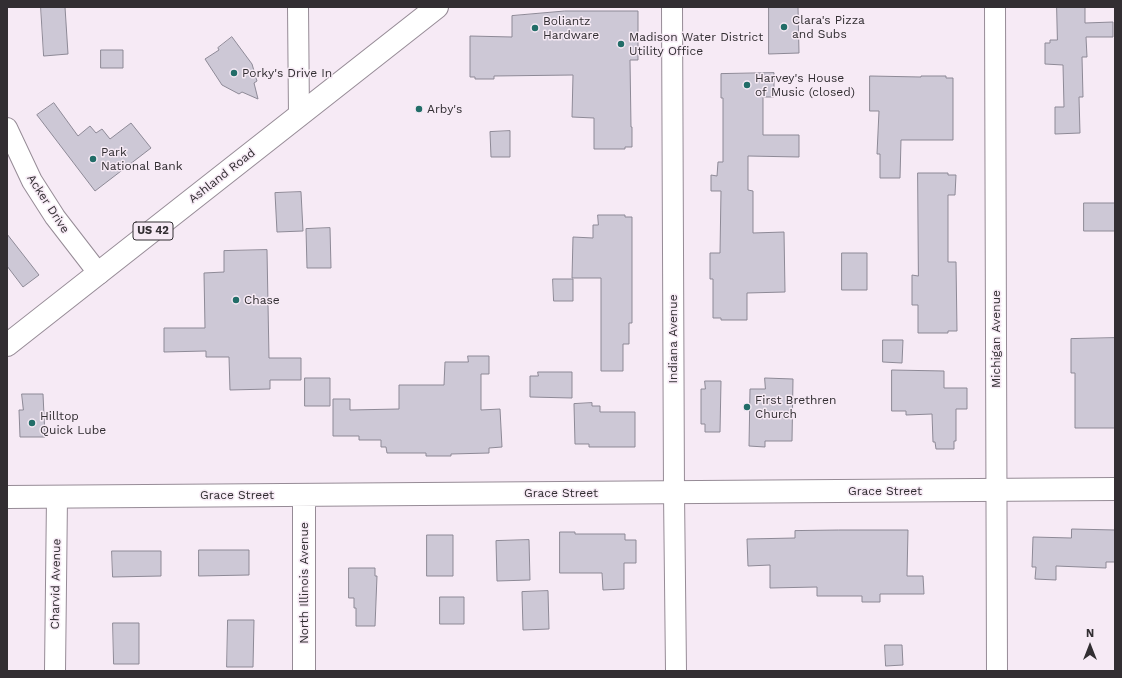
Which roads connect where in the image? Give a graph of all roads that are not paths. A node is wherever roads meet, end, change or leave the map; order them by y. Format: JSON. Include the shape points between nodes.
{"nodes":[{"id":1,"x":298,"y":7,"type":"edge"},
{"id":2,"x":437,"y":7,"type":"edge"},
{"id":3,"x":672,"y":7,"type":"edge"},
{"id":4,"x":995,"y":7,"type":"edge"},
{"id":5,"x":299,"y":116,"type":"junction"},
{"id":6,"x":7,"y":128,"type":"edge"},
{"id":7,"x":99,"y":274,"type":"junction"},
{"id":8,"x":7,"y":345,"type":"edge"},
{"id":9,"x":1115,"y":489,"type":"edge"},
{"id":10,"x":997,"y":490,"type":"junction"},
{"id":11,"x":674,"y":493,"type":"junction"},
{"id":12,"x":304,"y":495,"type":"junction"},
{"id":13,"x":57,"y":496,"type":"junction"},
{"id":14,"x":7,"y":497,"type":"edge"},
{"id":15,"x":55,"y":671,"type":"edge"},
{"id":16,"x":304,"y":671,"type":"edge"},
{"id":17,"x":676,"y":671,"type":"edge"},
{"id":18,"x":998,"y":671,"type":"edge"}],
"edges":[{"from":1,"to":5,"type":"street"},
{"from":2,"to":5,"type":"street","name":"Ashland Road","number":"US 42"},
{"from":3,"to":11,"type":"street","name":"Indiana Avenue"},
{"from":4,"to":10,"type":"street","name":"Michigan Avenue"},
{"from":5,"to":7,"type":"street","name":"Ashland Road","number":"US 42"},
{"from":6,"to":7,"type":"street","name":"Acker Drive","via":[[32,181],[55,217]]},
{"from":7,"to":8,"type":"street","name":"Ashland Road","number":"US 42"},
{"from":9,"to":10,"type":"street","name":"Grace Street"},
{"from":10,"to":11,"type":"street","name":"Grace Street"},
{"from":10,"to":18,"type":"street","name":"Michigan Avenue"},
{"from":11,"to":12,"type":"street","name":"Grace Street"},
{"from":11,"to":17,"type":"street","name":"Indiana Avenue"},
{"from":12,"to":13,"type":"street","name":"Grace Street"},
{"from":12,"to":16,"type":"street","name":"North Illinois Avenue"},
{"from":13,"to":14,"type":"street","name":"Grace Street"},
{"from":13,"to":15,"type":"street","name":"Charvid Avenue"}]}
